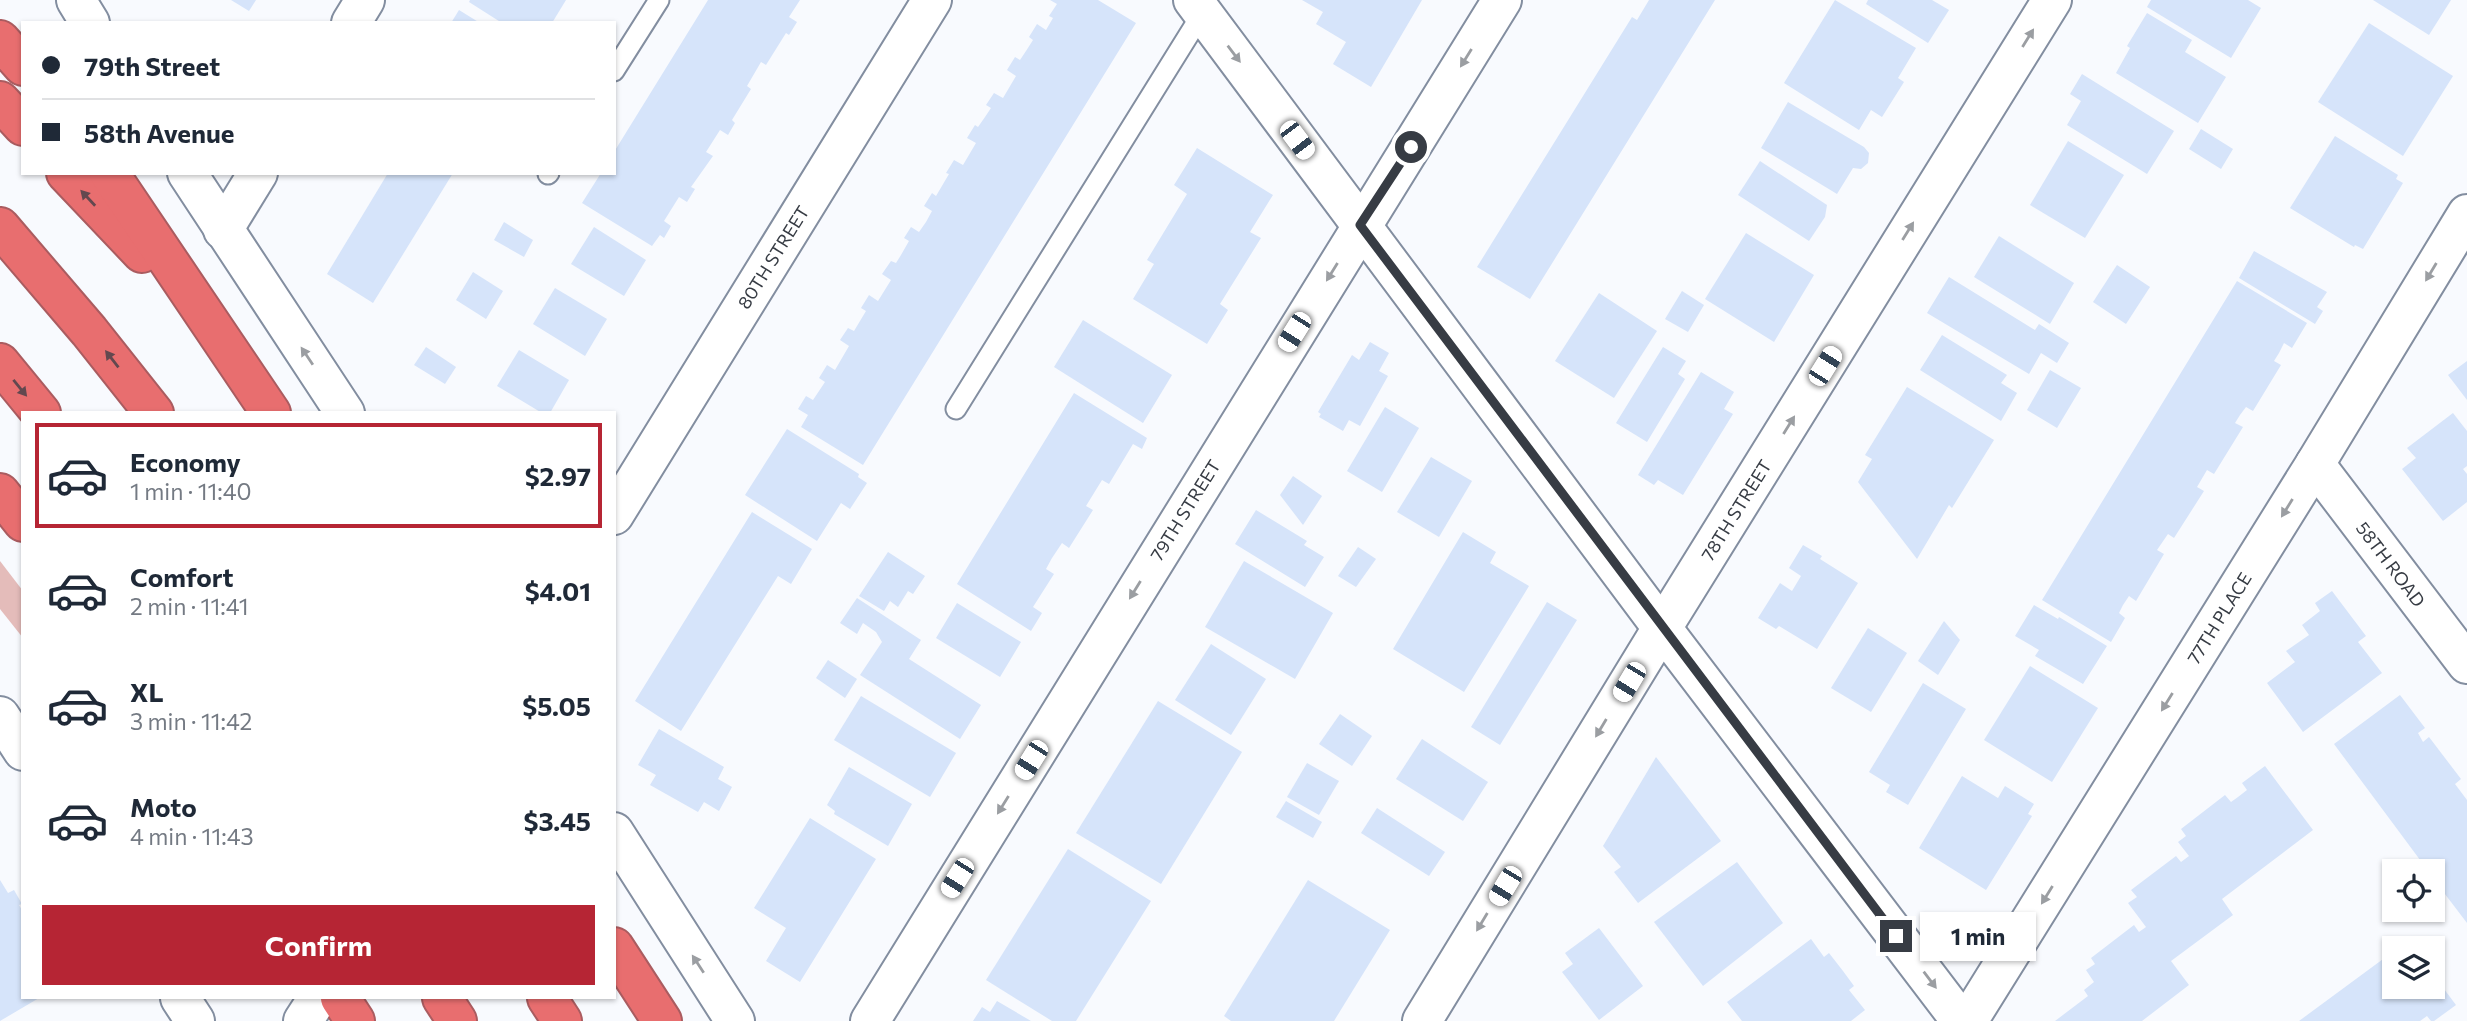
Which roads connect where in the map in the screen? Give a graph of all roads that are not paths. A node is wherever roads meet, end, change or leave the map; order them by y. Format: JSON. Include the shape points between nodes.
{"nodes":[{"id":1,"x":76,"y":0,"type":"edge"},
{"id":2,"x":365,"y":0,"type":"edge"},
{"id":3,"x":659,"y":0,"type":"edge"},
{"id":4,"x":932,"y":0,"type":"edge"},
{"id":5,"x":1502,"y":0,"type":"edge"},
{"id":6,"x":2052,"y":0,"type":"edge"},
{"id":7,"x":1198,"y":6,"type":"edge"},
{"id":8,"x":89,"y":21,"type":"edge"},
{"id":9,"x":352,"y":21,"type":"edge"},
{"id":10,"x":0,"y":40,"type":"edge"},
{"id":11,"x":21,"y":64,"type":"edge"},
{"id":12,"x":616,"y":68,"type":"edge"},
{"id":13,"x":0,"y":101,"type":"edge"},
{"id":14,"x":21,"y":124,"type":"edge"},
{"id":15,"x":68,"y":175,"type":"edge"},
{"id":16,"x":110,"y":175,"type":"edge"},
{"id":17,"x":188,"y":175,"type":"edge"},
{"id":18,"x":257,"y":175,"type":"edge"},
{"id":19,"x":2467,"y":214,"type":"edge"},
{"id":20,"x":1360,"y":225,"type":"junction"},
{"id":21,"x":0,"y":227,"type":"edge"},
{"id":22,"x":223,"y":230,"type":"junction"},
{"id":23,"x":206,"y":316,"type":"junction"},
{"id":24,"x":0,"y":363,"type":"edge"},
{"id":25,"x":956,"y":410,"type":"dead end"},
{"id":26,"x":39,"y":411,"type":"edge"},
{"id":27,"x":152,"y":411,"type":"edge"},
{"id":28,"x":270,"y":411,"type":"edge"},
{"id":29,"x":344,"y":411,"type":"edge"},
{"id":30,"x":2315,"y":464,"type":"junction"},
{"id":31,"x":0,"y":493,"type":"edge"},
{"id":32,"x":616,"y":512,"type":"edge"},
{"id":33,"x":21,"y":519,"type":"edge"},
{"id":34,"x":1662,"y":628,"type":"junction"},
{"id":35,"x":2467,"y":664,"type":"edge"},
{"id":36,"x":0,"y":716,"type":"edge"},
{"id":37,"x":21,"y":748,"type":"edge"},
{"id":38,"x":616,"y":835,"type":"edge"},
{"id":39,"x":616,"y":950,"type":"edge"},
{"id":40,"x":181,"y":999,"type":"edge"},
{"id":41,"x":317,"y":999,"type":"edge"},
{"id":42,"x":341,"y":999,"type":"edge"},
{"id":43,"x":548,"y":999,"type":"edge"},
{"id":44,"x":195,"y":1021,"type":"edge"},
{"id":45,"x":303,"y":1021,"type":"edge"},
{"id":46,"x":355,"y":1021,"type":"edge"},
{"id":47,"x":562,"y":1021,"type":"edge"},
{"id":48,"x":662,"y":1021,"type":"edge"},
{"id":49,"x":735,"y":1021,"type":"edge"},
{"id":50,"x":870,"y":1021,"type":"edge"},
{"id":51,"x":1422,"y":1021,"type":"edge"},
{"id":52,"x":1961,"y":1021,"type":"edge"},
{"id":53,"x":1968,"y":1021,"type":"edge"}],
"edges":[{"from":1,"to":8,"type":"street"},
{"from":2,"to":9,"type":"street"},
{"from":3,"to":12,"type":"lane"},
{"from":4,"to":32,"type":"street","name":"80TH STREET"},
{"from":5,"to":20,"type":"street","name":"79TH STREET","one_way":true},
{"from":34,"to":6,"type":"street","name":"78TH STREET","one_way":true},
{"from":7,"to":20,"type":"street","one_way":true},
{"from":7,"to":25,"type":"lane"},
{"from":10,"to":11,"type":"highway"},
{"from":13,"to":14,"type":"highway"},
{"from":23,"to":15,"type":"highway","one_way":true},
{"from":16,"to":23,"type":"highway"},
{"from":17,"to":22,"type":"street"},
{"from":18,"to":22,"type":"street"},
{"from":19,"to":30,"type":"street","name":"77TH PLACE","one_way":true},
{"from":20,"to":34,"type":"street"},
{"from":20,"to":50,"type":"street","name":"79TH STREET","one_way":true},
{"from":27,"to":21,"type":"highway","one_way":true},
{"from":29,"to":22,"type":"street","one_way":true},
{"from":23,"to":28,"type":"highway"},
{"from":24,"to":26,"type":"highway","one_way":true},
{"from":30,"to":35,"type":"street","name":"58TH ROAD"},
{"from":30,"to":53,"type":"street","name":"77TH PLACE","one_way":true},
{"from":31,"to":33,"type":"highway"},
{"from":34,"to":51,"type":"street","name":"78TH STREET","one_way":true},
{"from":34,"to":52,"type":"street","one_way":true},
{"from":36,"to":37,"type":"street"},
{"from":49,"to":38,"type":"street","one_way":true},
{"from":39,"to":48,"type":"highway"},
{"from":40,"to":44,"type":"street"},
{"from":41,"to":45,"type":"street"},
{"from":42,"to":46,"type":"highway"},
{"from":43,"to":47,"type":"highway"}]}
